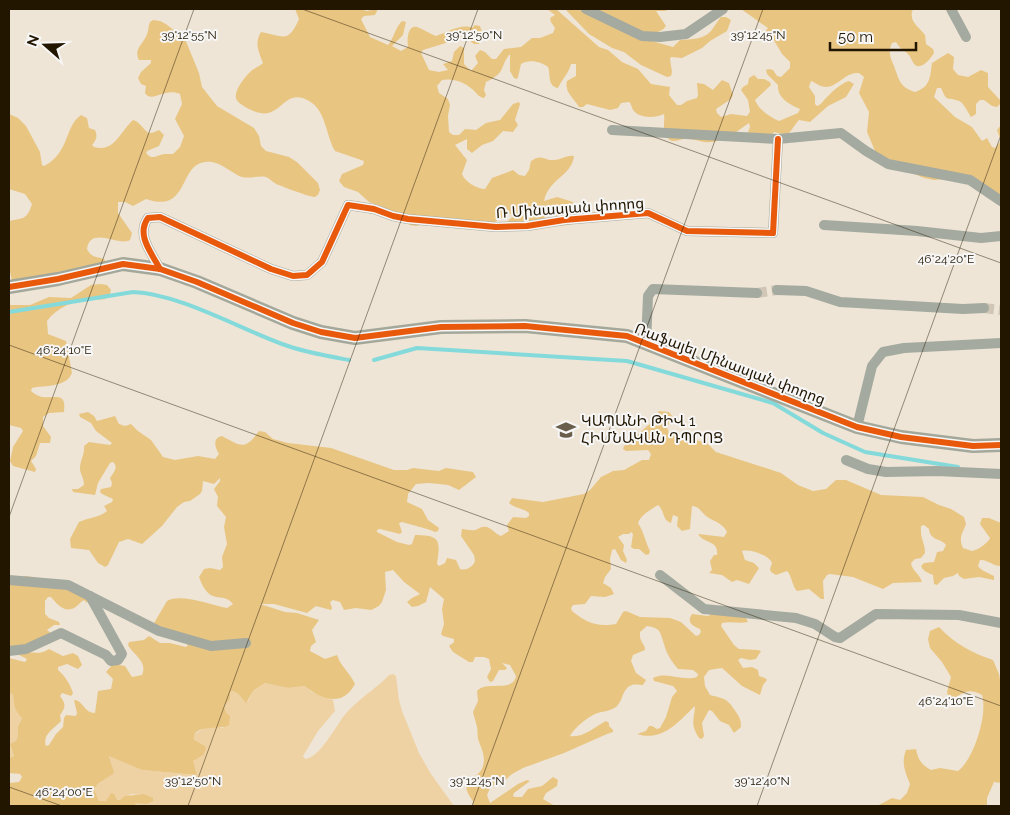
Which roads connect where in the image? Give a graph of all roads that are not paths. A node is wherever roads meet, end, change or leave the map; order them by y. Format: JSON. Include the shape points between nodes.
{"nodes":[{"id":1,"x":586,"y":9,"type":"edge"},
{"id":2,"x":723,"y":9,"type":"edge"},
{"id":3,"x":951,"y":9,"type":"edge"},
{"id":4,"x":966,"y":37,"type":"dead end"},
{"id":5,"x":612,"y":130,"type":"dead end"},
{"id":6,"x":778,"y":139,"type":"junction"},
{"id":7,"x":1001,"y":201,"type":"edge"},
{"id":8,"x":824,"y":225,"type":"dead end"},
{"id":9,"x":1001,"y":236,"type":"edge"},
{"id":10,"x":160,"y":268,"type":"junction"},
{"id":11,"x":9,"y":287,"type":"edge"},
{"id":12,"x":777,"y":290,"type":"tunnel mouth"},
{"id":13,"x":757,"y":294,"type":"tunnel mouth"},
{"id":14,"x":984,"y":308,"type":"tunnel mouth"},
{"id":15,"x":646,"y":344,"type":"junction"},
{"id":16,"x":1001,"y":344,"type":"edge"},
{"id":17,"x":857,"y":427,"type":"junction"},
{"id":18,"x":1001,"y":445,"type":"edge"},
{"id":19,"x":846,"y":460,"type":"dead end"},
{"id":20,"x":1001,"y":474,"type":"edge"},
{"id":21,"x":660,"y":575,"type":"dead end"},
{"id":22,"x":9,"y":580,"type":"edge"},
{"id":23,"x":90,"y":596,"type":"junction"},
{"id":24,"x":1001,"y":623,"type":"edge"},
{"id":25,"x":246,"y":643,"type":"dead end"},
{"id":26,"x":9,"y":651,"type":"edge"}],
"edges":[{"from":1,"to":2,"type":"street","via":[[642,36],[660,36],[686,34]]},
{"from":3,"to":4,"type":"street"},
{"from":5,"to":6,"type":"street"},
{"from":6,"to":7,"type":"street","via":[[841,133],[888,164],[970,180]]},
{"from":6,"to":10,"type":"street","name":"Ռ Մինասյան փողոց","via":[[773,233],[686,232],[648,213],[496,227],[408,219],[374,208],[348,205],[322,262],[307,275],[293,276],[271,269],[160,217],[148,218],[142,226],[142,234]]},
{"from":8,"to":9,"type":"street","via":[[981,238]]},
{"from":10,"to":11,"type":"street","via":[[123,264]]},
{"from":10,"to":15,"type":"street","name":"Ռաֆայել Մինասյան փողոց","via":[[293,323],[355,338],[441,327],[525,326],[627,336]]},
{"from":12,"to":14,"type":"street","via":[[806,291],[840,302]]},
{"from":13,"to":15,"type":"street","via":[[653,289],[648,296]]},
{"from":15,"to":17,"type":"street","name":"Ռաֆայել Մինասյան փողոց"},
{"from":16,"to":17,"type":"street","via":[[904,348],[883,352],[872,366]]},
{"from":17,"to":18,"type":"street","name":"Ռաֆայել Մինասյան փողոց","via":[[901,437],[964,445]]},
{"from":19,"to":20,"type":"street","via":[[886,472]]},
{"from":21,"to":24,"type":"street","via":[[704,609],[796,618],[840,638],[876,614],[959,616]]},
{"from":22,"to":23,"type":"street","via":[[68,585]]},
{"from":23,"to":25,"type":"street","via":[[160,631],[212,646]]},
{"from":23,"to":26,"type":"street","via":[[122,654],[118,660],[111,661],[106,655],[61,633],[26,649]]}]}
